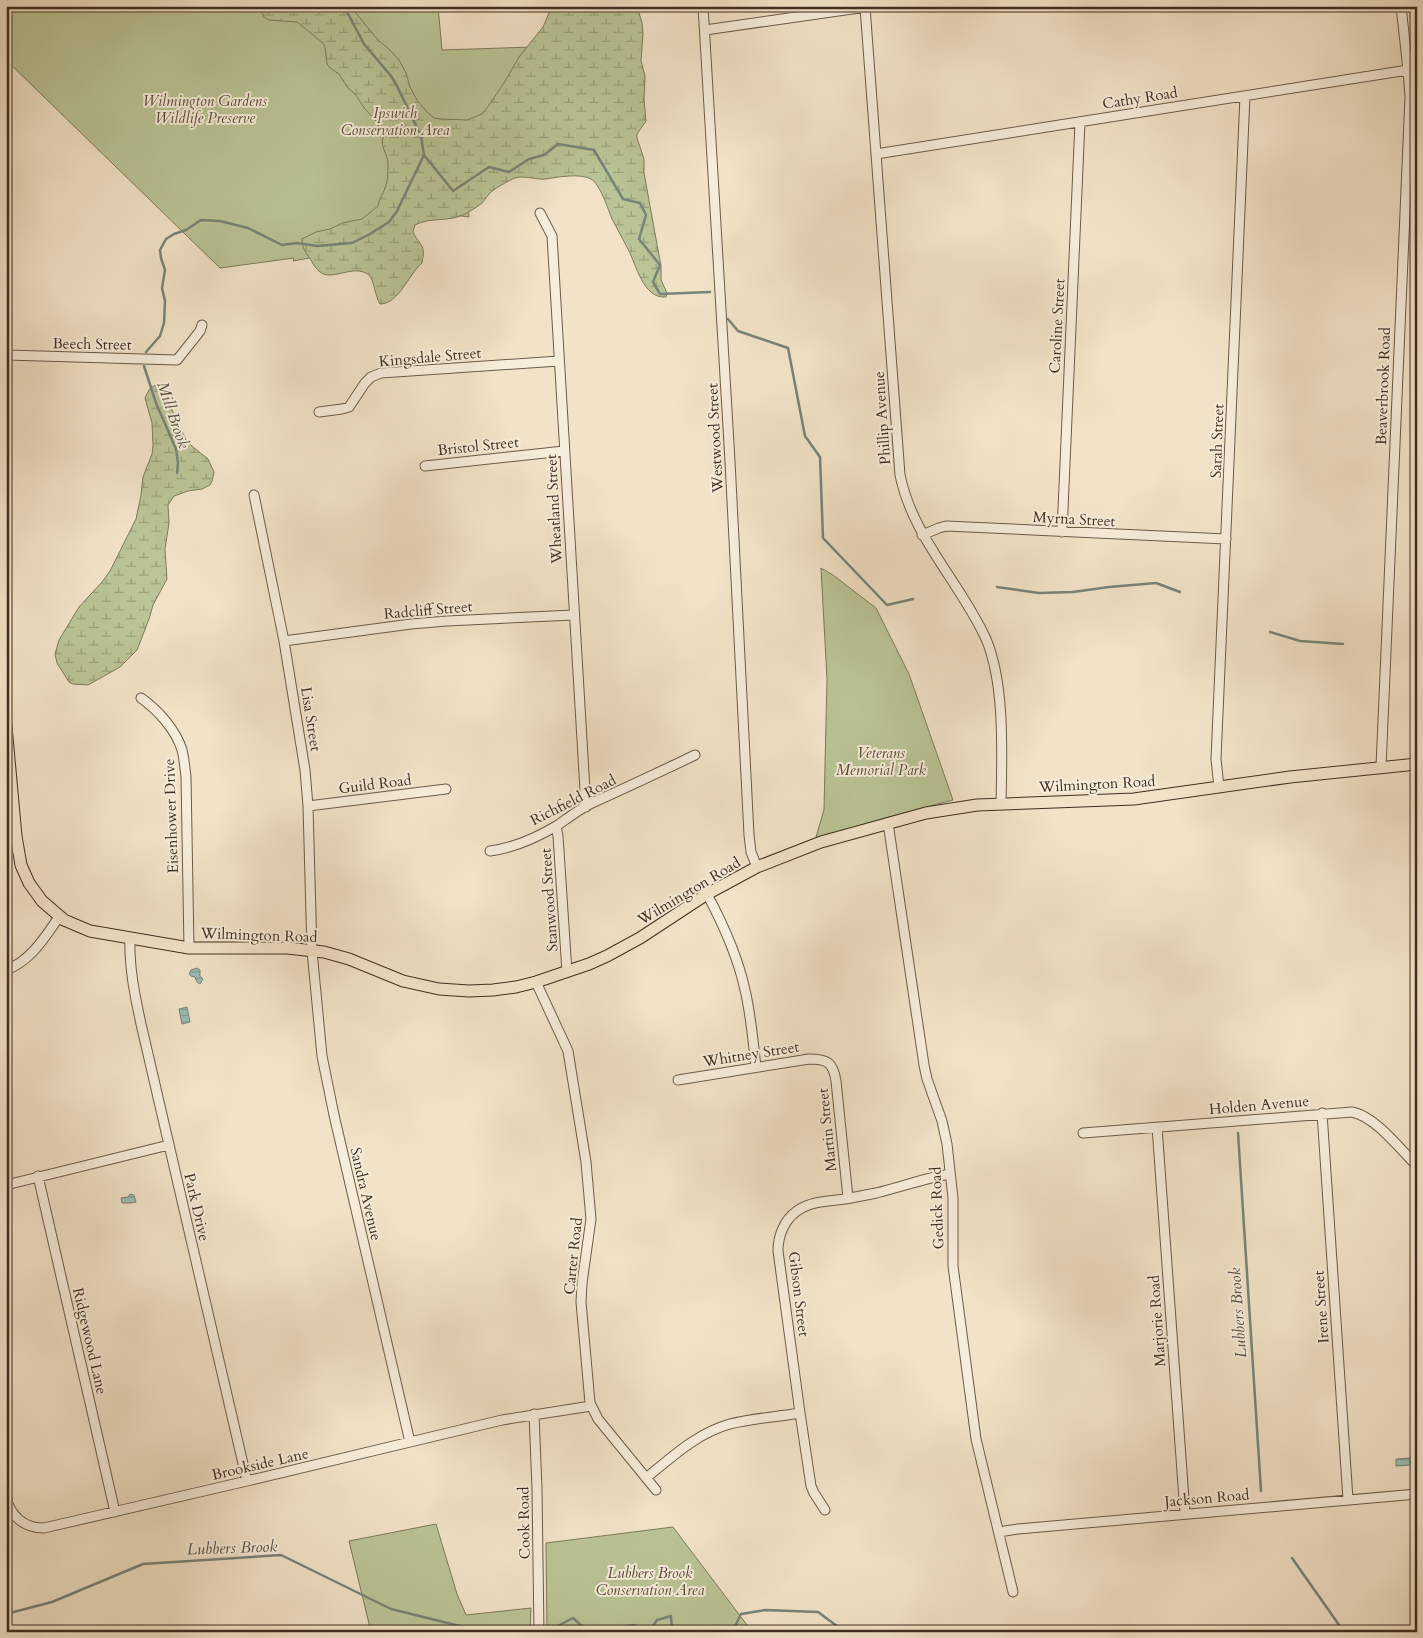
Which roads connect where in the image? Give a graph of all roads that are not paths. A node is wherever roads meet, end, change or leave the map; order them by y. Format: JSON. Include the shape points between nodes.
{"nodes":[{"id":1,"x":703,"y":6,"type":"edge"},
{"id":2,"x":1401,"y":6,"type":"edge"},
{"id":3,"x":869,"y":7,"type":"edge"},
{"id":4,"x":705,"y":30,"type":"junction"},
{"id":5,"x":1408,"y":70,"type":"junction"},
{"id":6,"x":1245,"y":96,"type":"junction"},
{"id":7,"x":1080,"y":122,"type":"junction"},
{"id":8,"x":876,"y":154,"type":"junction"},
{"id":9,"x":540,"y":213,"type":"dead end"},
{"id":10,"x":202,"y":325,"type":"dead end"},
{"id":11,"x":6,"y":355,"type":"edge"},
{"id":12,"x":559,"y":361,"type":"junction"},
{"id":13,"x":319,"y":412,"type":"dead end"},
{"id":14,"x":564,"y":451,"type":"junction"},
{"id":15,"x":425,"y":466,"type":"dead end"},
{"id":16,"x":254,"y":495,"type":"dead end"},
{"id":17,"x":1062,"y":532,"type":"junction"},
{"id":18,"x":922,"y":535,"type":"junction"},
{"id":19,"x":1226,"y":539,"type":"junction"},
{"id":20,"x":574,"y":615,"type":"junction"},
{"id":21,"x":284,"y":641,"type":"junction"},
{"id":22,"x":141,"y":698,"type":"dead end"},
{"id":23,"x":6,"y":726,"type":"edge"},
{"id":24,"x":694,"y":755,"type":"dead end"},
{"id":25,"x":1417,"y":764,"type":"edge"},
{"id":26,"x":1381,"y":767,"type":"junction"},
{"id":27,"x":8,"y":769,"type":"edge"},
{"id":28,"x":1218,"y":787,"type":"junction"},
{"id":29,"x":446,"y":789,"type":"dead end"},
{"id":30,"x":1001,"y":804,"type":"junction"},
{"id":31,"x":308,"y":806,"type":"junction"},
{"id":32,"x":586,"y":806,"type":"junction"},
{"id":33,"x":888,"y":823,"type":"junction"},
{"id":34,"x":556,"y":826,"type":"junction"},
{"id":35,"x":490,"y":851,"type":"dead end"},
{"id":36,"x":757,"y":867,"type":"junction"},
{"id":37,"x":707,"y":894,"type":"junction"},
{"id":38,"x":59,"y":917,"type":"junction"},
{"id":39,"x":130,"y":938,"type":"junction"},
{"id":40,"x":189,"y":948,"type":"junction"},
{"id":41,"x":312,"y":950,"type":"junction"},
{"id":42,"x":6,"y":970,"type":"edge"},
{"id":43,"x":567,"y":972,"type":"junction"},
{"id":44,"x":536,"y":982,"type":"junction"},
{"id":45,"x":828,"y":1062,"type":"joint"},
{"id":46,"x":756,"y":1066,"type":"junction"},
{"id":47,"x":678,"y":1080,"type":"dead end"},
{"id":48,"x":1322,"y":1113,"type":"junction"},
{"id":49,"x":1157,"y":1127,"type":"junction"},
{"id":50,"x":1083,"y":1133,"type":"dead end"},
{"id":51,"x":169,"y":1145,"type":"junction"},
{"id":52,"x":1417,"y":1166,"type":"edge"},
{"id":53,"x":950,"y":1174,"type":"junction"},
{"id":54,"x":38,"y":1176,"type":"junction"},
{"id":55,"x":6,"y":1185,"type":"edge"},
{"id":56,"x":848,"y":1198,"type":"junction"},
{"id":57,"x":591,"y":1406,"type":"junction"},
{"id":58,"x":800,"y":1413,"type":"junction"},
{"id":59,"x":534,"y":1414,"type":"junction"},
{"id":60,"x":410,"y":1442,"type":"junction"},
{"id":61,"x":646,"y":1478,"type":"junction"},
{"id":62,"x":247,"y":1481,"type":"junction"},
{"id":63,"x":656,"y":1490,"type":"dead end"},
{"id":64,"x":1417,"y":1494,"type":"edge"},
{"id":65,"x":6,"y":1497,"type":"edge"},
{"id":66,"x":1348,"y":1499,"type":"junction"},
{"id":67,"x":825,"y":1510,"type":"dead end"},
{"id":68,"x":115,"y":1512,"type":"junction"},
{"id":69,"x":1184,"y":1513,"type":"junction"},
{"id":70,"x":1000,"y":1532,"type":"junction"},
{"id":71,"x":1013,"y":1592,"type":"dead end"},
{"id":72,"x":539,"y":1632,"type":"edge"}],
"edges":[{"from":1,"to":4,"type":"street","name":"Westwood Street"},
{"from":2,"to":5,"type":"street","name":"Beaverbrook Road"},
{"from":3,"to":4,"type":"street"},
{"from":3,"to":8,"type":"street","name":"Phillip Avenue"},
{"from":4,"to":36,"type":"street","name":"Westwood Street","via":[[749,835]]},
{"from":5,"to":6,"type":"street","name":"Cathy Road"},
{"from":5,"to":26,"type":"street","name":"Beaverbrook Road","via":[[1409,118]]},
{"from":6,"to":7,"type":"street","name":"Cathy Road"},
{"from":6,"to":19,"type":"street","name":"Sarah Street"},
{"from":7,"to":8,"type":"street","name":"Cathy Road"},
{"from":7,"to":17,"type":"street","name":"Caroline Street"},
{"from":8,"to":18,"type":"street","name":"Phillip Avenue","via":[[900,475],[910,510]]},
{"from":9,"to":12,"type":"street","name":"Wheatland Street","via":[[552,236]]},
{"from":10,"to":11,"type":"street","name":"Beech Street","via":[[177,360]]},
{"from":12,"to":13,"type":"street","name":"Kingsdale Street","via":[[381,373],[365,383],[349,407]]},
{"from":12,"to":14,"type":"street","name":"Wheatland Street"},
{"from":14,"to":15,"type":"street","name":"Bristol Street"},
{"from":14,"to":20,"type":"street","name":"Wheatland Street"},
{"from":16,"to":21,"type":"street","name":"Lisa Street"},
{"from":17,"to":18,"type":"street","name":"Myrna Street","via":[[944,526]]},
{"from":17,"to":19,"type":"street","name":"Myrna Street"},
{"from":18,"to":30,"type":"street","name":"Phillip Avenue","via":[[975,617],[992,657],[1001,722]]},
{"from":19,"to":28,"type":"street","name":"Sarah Street","via":[[1216,758]]},
{"from":20,"to":21,"type":"street","name":"Radcliff Street","via":[[447,620]]},
{"from":20,"to":32,"type":"street","name":"Wheatland Street"},
{"from":21,"to":31,"type":"street","name":"Lisa Street","via":[[304,758]]},
{"from":22,"to":40,"type":"street","name":"Eisenhower Drive","via":[[172,730],[183,756]]},
{"from":23,"to":27,"type":"main road","name":"Wilmington Road"},
{"from":24,"to":32,"type":"street","name":"Richfield Road"},
{"from":25,"to":26,"type":"main road","name":"Wilmington Road"},
{"from":26,"to":28,"type":"main road","name":"Wilmington Road"},
{"from":27,"to":38,"type":"main road","name":"Wilmington Road","via":[[21,865],[36,893]]},
{"from":28,"to":30,"type":"main road","name":"Wilmington Road","via":[[1120,800]]},
{"from":29,"to":31,"type":"street","name":"Guild Road"},
{"from":30,"to":33,"type":"main road","name":"Wilmington Road","via":[[948,808]]},
{"from":31,"to":41,"type":"street","name":"Lisa Street"},
{"from":32,"to":34,"type":"street","name":"Richfield Road"},
{"from":33,"to":36,"type":"main road","name":"Wilmington Road","via":[[810,846]]},
{"from":33,"to":53,"type":"street","name":"Gedick Road","via":[[924,1065],[942,1121]]},
{"from":34,"to":35,"type":"street","name":"Richfield Road","via":[[510,847]]},
{"from":34,"to":43,"type":"street","name":"Stanwood Street"},
{"from":36,"to":37,"type":"main road","name":"Wilmington Road"},
{"from":37,"to":43,"type":"main road","name":"Wilmington Road","via":[[616,952]]},
{"from":37,"to":46,"type":"street","via":[[741,972]]},
{"from":38,"to":39,"type":"main road","name":"Wilmington Road","via":[[90,931]]},
{"from":38,"to":42,"type":"street","via":[[30,954]]},
{"from":39,"to":40,"type":"main road","name":"Wilmington Road"},
{"from":39,"to":51,"type":"street","name":"Park Drive","via":[[135,996]]},
{"from":40,"to":41,"type":"main road","name":"Wilmington Road"},
{"from":41,"to":44,"type":"main road","name":"Wilmington Road","via":[[341,956],[403,981],[440,989],[493,990]]},
{"from":41,"to":60,"type":"street","name":"Sandra Avenue","via":[[328,1086]]},
{"from":43,"to":44,"type":"main road","name":"Wilmington Road"},
{"from":44,"to":57,"type":"street","name":"Carter Road","via":[[568,1051],[586,1162],[591,1223],[581,1302]]},
{"from":45,"to":46,"type":"street","name":"Whitney Street","via":[[809,1059]]},
{"from":45,"to":56,"type":"street","name":"Martin Street","via":[[836,1081]]},
{"from":46,"to":47,"type":"street","name":"Whitney Street"},
{"from":48,"to":49,"type":"street","name":"Holden Avenue"},
{"from":48,"to":52,"type":"street","name":"Holden Avenue","via":[[1352,1112],[1368,1117]]},
{"from":48,"to":66,"type":"street","name":"Irene Street"},
{"from":49,"to":50,"type":"street","name":"Holden Avenue"},
{"from":49,"to":69,"type":"street","name":"Marjorie Road"},
{"from":51,"to":54,"type":"street"},
{"from":51,"to":62,"type":"street","name":"Park Drive"},
{"from":53,"to":56,"type":"street","name":"Gibson Street"},
{"from":53,"to":70,"type":"street","name":"Gedick Road","via":[[954,1218],[953,1266],[976,1439]]},
{"from":54,"to":55,"type":"street"},
{"from":54,"to":68,"type":"street","name":"Ridgewood Lane"},
{"from":56,"to":58,"type":"street","name":"Gibson Street","via":[[797,1210],[784,1226],[778,1243]]},
{"from":57,"to":59,"type":"street","name":"Brookside Lane"},
{"from":57,"to":61,"type":"street","name":"Carter Road","via":[[598,1420]]},
{"from":58,"to":61,"type":"street","via":[[717,1428],[688,1444]]},
{"from":58,"to":67,"type":"street","name":"Gibson Street","via":[[812,1488]]},
{"from":59,"to":60,"type":"street","name":"Brookside Lane"},
{"from":59,"to":72,"type":"street","name":"Cook Road"},
{"from":60,"to":62,"type":"street","name":"Brookside Lane"},
{"from":61,"to":63,"type":"street","name":"Carter Road"},
{"from":62,"to":68,"type":"street","name":"Brookside Lane"},
{"from":64,"to":66,"type":"street","name":"Jackson Road"},
{"from":65,"to":68,"type":"street","name":"Brookside Lane","via":[[17,1518],[36,1528]]},
{"from":66,"to":69,"type":"street","name":"Jackson Road"},
{"from":69,"to":70,"type":"street","name":"Jackson Road"},
{"from":70,"to":71,"type":"street","name":"Gedick Road"}]}
